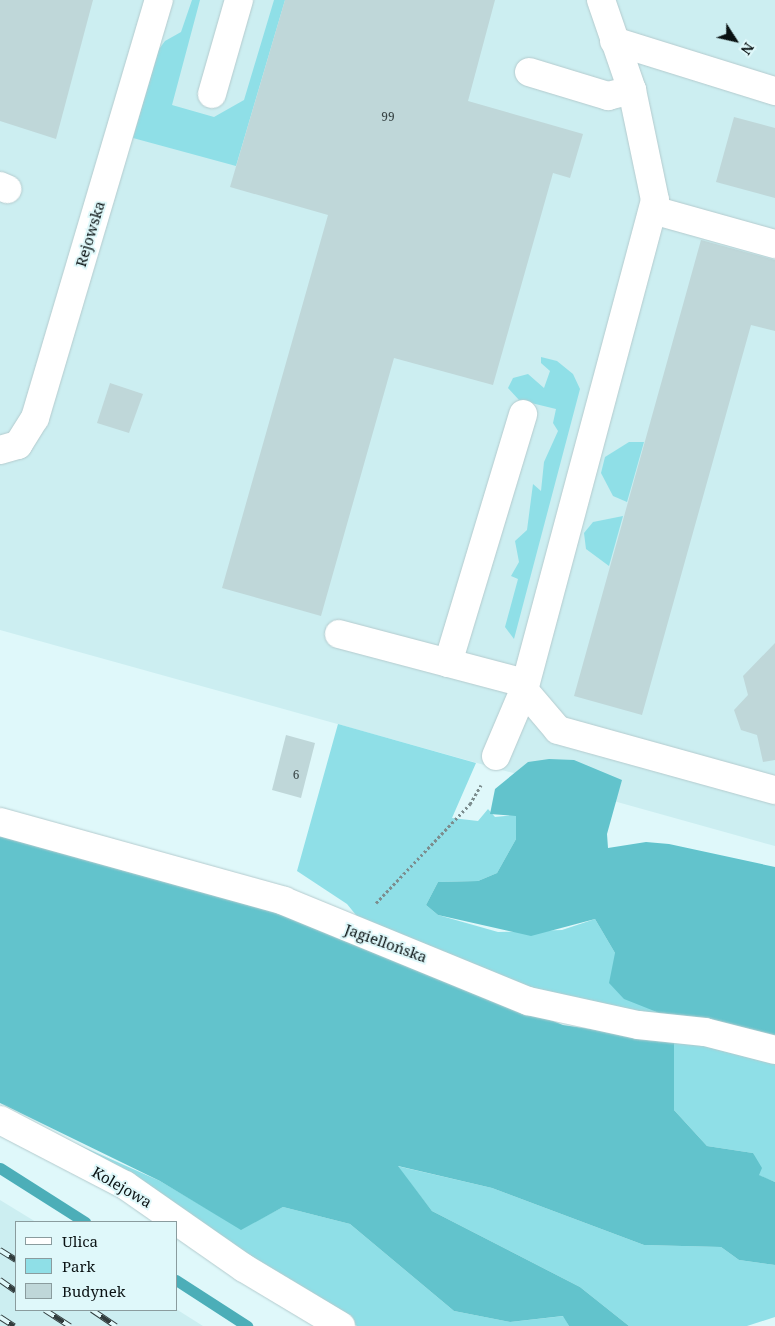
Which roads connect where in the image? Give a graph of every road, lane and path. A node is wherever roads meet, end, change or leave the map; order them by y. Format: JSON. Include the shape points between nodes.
{"nodes":[{"id":1,"x":159,"y":0,"type":"edge"},
{"id":2,"x":239,"y":0,"type":"edge"},
{"id":3,"x":600,"y":0,"type":"edge"},
{"id":4,"x":614,"y":41,"type":"junction"},
{"id":5,"x":529,"y":72,"type":"dead end"},
{"id":6,"x":632,"y":90,"type":"junction"},
{"id":7,"x":775,"y":90,"type":"edge"},
{"id":8,"x":212,"y":94,"type":"dead end"},
{"id":9,"x":653,"y":210,"type":"junction"},
{"id":10,"x":775,"y":244,"type":"edge"},
{"id":11,"x":523,"y":414,"type":"dead end"},
{"id":12,"x":0,"y":450,"type":"edge"},
{"id":13,"x":339,"y":634,"type":"dead end"},
{"id":14,"x":448,"y":663,"type":"junction"},
{"id":15,"x":524,"y":686,"type":"junction"},
{"id":16,"x":496,"y":756,"type":"joint"},
{"id":17,"x":775,"y":790,"type":"edge"},
{"id":18,"x":0,"y":822,"type":"edge"},
{"id":19,"x":350,"y":930,"type":"junction"},
{"id":20,"x":775,"y":1050,"type":"edge"},
{"id":21,"x":0,"y":1120,"type":"edge"},
{"id":22,"x":177,"y":1221,"type":"edge"},
{"id":23,"x":178,"y":1222,"type":"edge"},
{"id":24,"x":341,"y":1326,"type":"edge"}],
"edges":[{"from":1,"to":12,"type":"street","name":"Rejowska","via":[[35,418],[18,446]]},
{"from":2,"to":8,"type":"street"},
{"from":3,"to":4,"type":"street"},
{"from":4,"to":6,"type":"street"},
{"from":4,"to":7,"type":"street"},
{"from":5,"to":6,"type":"street","via":[[608,96]]},
{"from":6,"to":9,"type":"street","via":[[654,190]]},
{"from":9,"to":10,"type":"street"},
{"from":9,"to":15,"type":"street"},
{"from":11,"to":14,"type":"street"},
{"from":13,"to":14,"type":"street"},
{"from":14,"to":15,"type":"street"},
{"from":15,"to":16,"type":"street"},
{"from":15,"to":17,"type":"street","via":[[558,730]]},
{"from":16,"to":19,"type":"path","via":[[470,804]]},
{"from":18,"to":19,"type":"street","name":"Jagiellońska","via":[[284,901]]},
{"from":19,"to":20,"type":"street","name":"Jagiellońska","via":[[528,1001],[638,1025],[705,1032]]},
{"from":21,"to":22,"type":"street","name":"Kolejowa","via":[[125,1185]]},
{"from":23,"to":24,"type":"street","name":"Kolejowa","via":[[244,1268]]}]}
